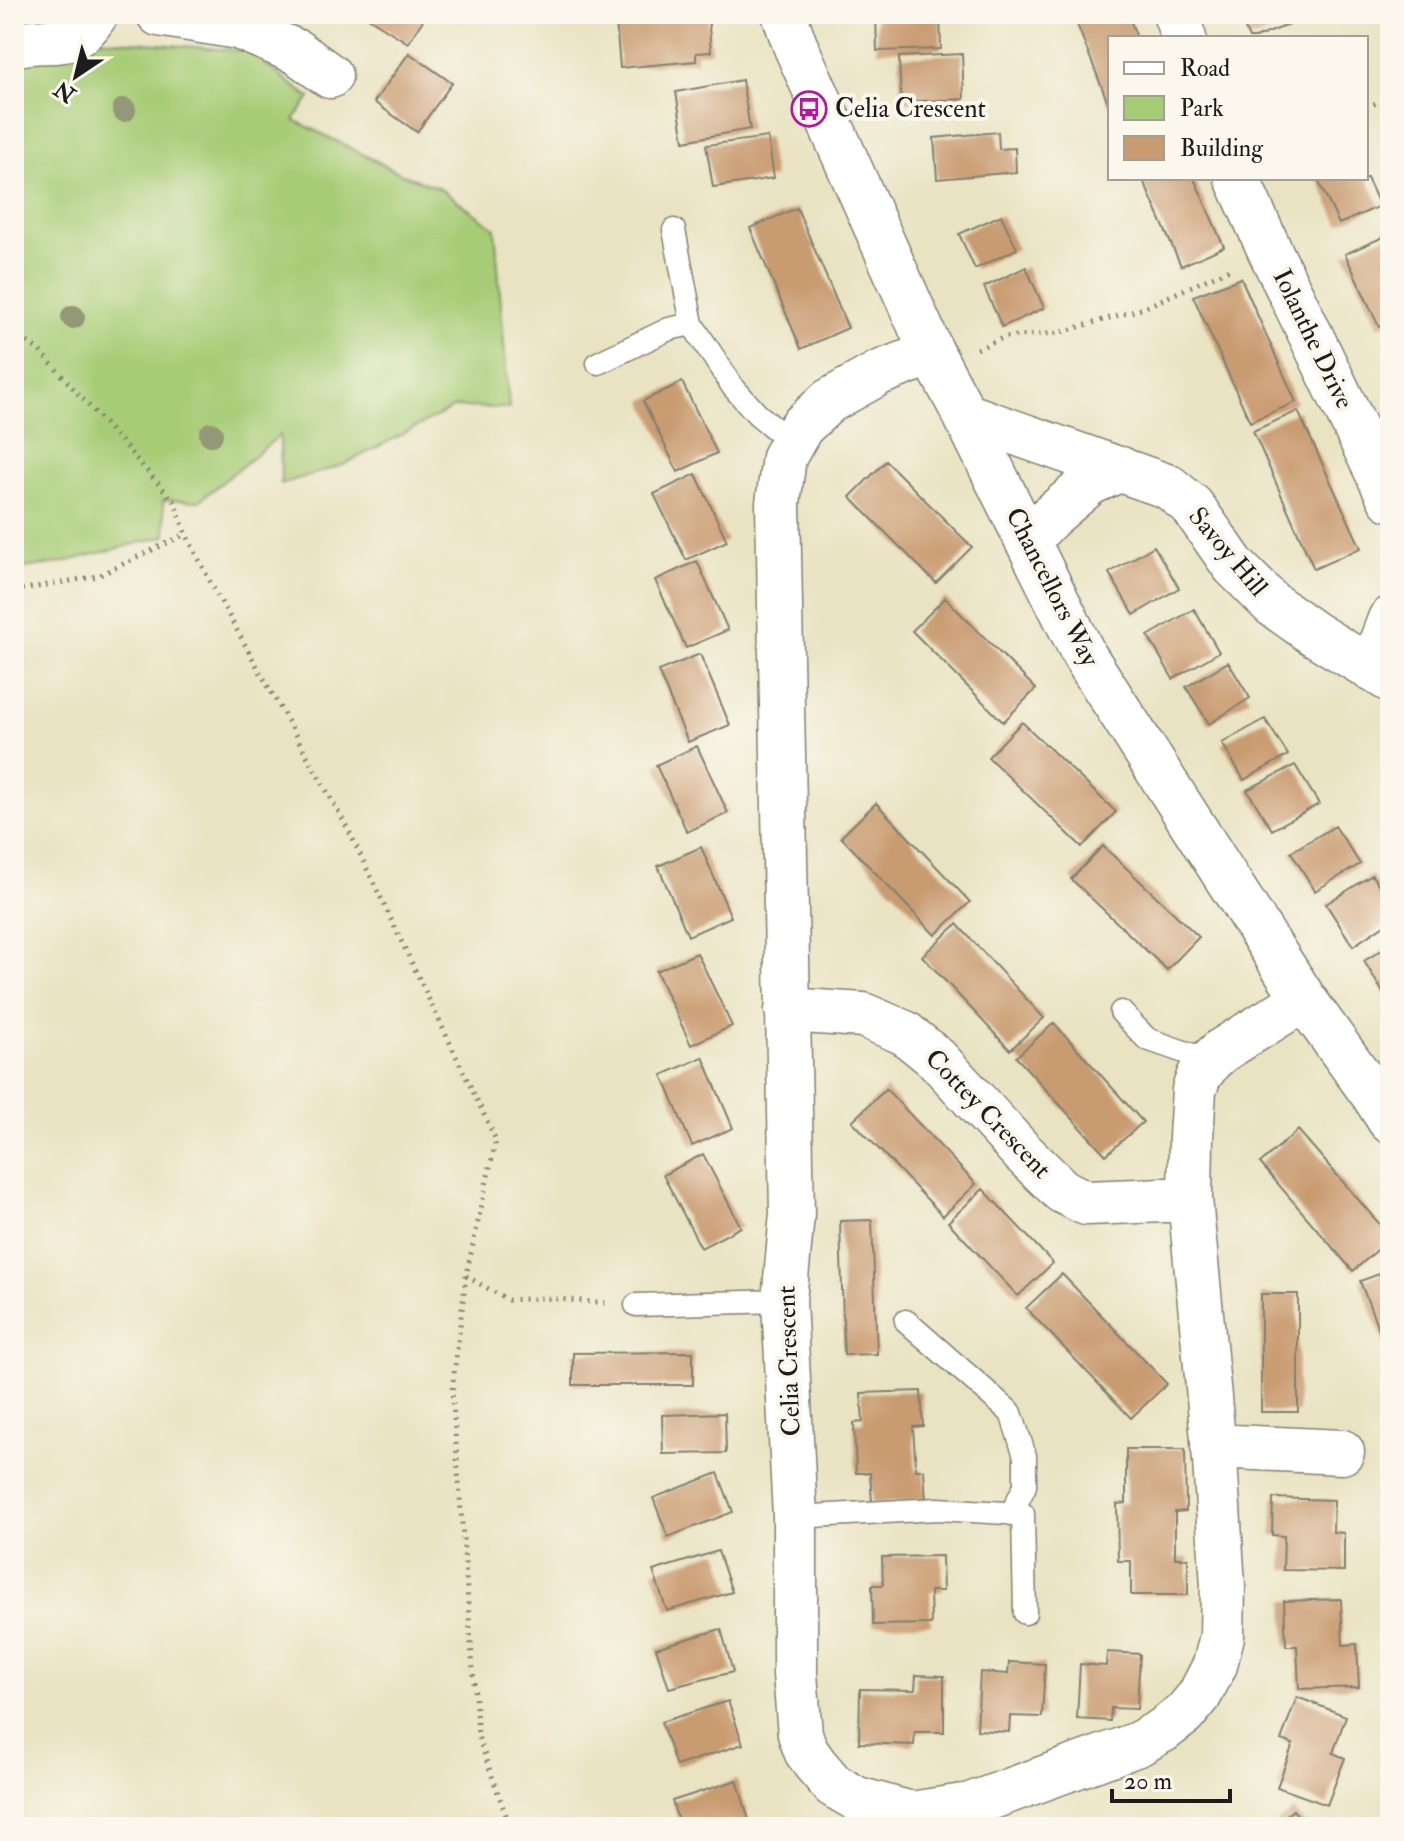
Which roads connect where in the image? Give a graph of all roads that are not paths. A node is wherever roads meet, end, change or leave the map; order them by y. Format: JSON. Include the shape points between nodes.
{"nodes":[{"id":1,"x":96,"y":14,"type":"edge"},
{"id":2,"x":159,"y":14,"type":"edge"},
{"id":3,"x":784,"y":14,"type":"edge"},
{"id":4,"x":1175,"y":14,"type":"edge"},
{"id":5,"x":1183,"y":36,"type":"edge"},
{"id":6,"x":14,"y":45,"type":"edge"},
{"id":7,"x":330,"y":76,"type":"dead end"},
{"id":8,"x":1238,"y":180,"type":"edge"},
{"id":9,"x":674,"y":230,"type":"dead end"},
{"id":10,"x":692,"y":324,"type":"junction"},
{"id":11,"x":932,"y":353,"type":"junction"},
{"id":12,"x":598,"y":363,"type":"dead end"},
{"id":13,"x":965,"y":415,"type":"junction"},
{"id":14,"x":792,"y":443,"type":"junction"},
{"id":15,"x":1121,"y":469,"type":"junction"},
{"id":16,"x":1390,"y":499,"type":"edge"},
{"id":17,"x":1027,"y":541,"type":"junction"},
{"id":18,"x":1390,"y":619,"type":"edge"},
{"id":19,"x":1380,"y":675,"type":"edge"},
{"id":20,"x":1304,"y":999,"type":"junction"},
{"id":21,"x":787,"y":1010,"type":"junction"},
{"id":22,"x":1121,"y":1012,"type":"dead end"},
{"id":23,"x":1210,"y":1061,"type":"junction"},
{"id":24,"x":1390,"y":1121,"type":"edge"},
{"id":25,"x":1190,"y":1199,"type":"junction"},
{"id":26,"x":784,"y":1301,"type":"junction"},
{"id":27,"x":636,"y":1305,"type":"road end"},
{"id":28,"x":906,"y":1321,"type":"dead end"},
{"id":29,"x":1213,"y":1446,"type":"junction"},
{"id":30,"x":1342,"y":1452,"type":"dead end"},
{"id":31,"x":1011,"y":1514,"type":"junction"},
{"id":32,"x":795,"y":1517,"type":"junction"},
{"id":33,"x":1025,"y":1613,"type":"dead end"}],
"edges":[{"from":1,"to":6,"type":"street","via":[[87,29],[72,38]]},
{"from":2,"to":7,"type":"street","via":[[238,27],[297,52]]},
{"from":3,"to":11,"type":"street","name":"Chancellors Way"},
{"from":4,"to":5,"type":"street"},
{"from":8,"to":16,"type":"street","name":"Iolanthe Drive"},
{"from":9,"to":10,"type":"lane"},
{"from":10,"to":12,"type":"lane","via":[[669,329]]},
{"from":10,"to":14,"type":"lane","via":[[733,387]]},
{"from":11,"to":13,"type":"street","name":"Chancellors Way"},
{"from":11,"to":14,"type":"street","name":"Celia Crescent","via":[[879,373],[829,401]]},
{"from":13,"to":15,"type":"street","name":"Savoy Hill"},
{"from":13,"to":17,"type":"street","name":"Chancellors Way"},
{"from":14,"to":21,"type":"street","name":"Celia Crescent","via":[[784,457],[778,503]]},
{"from":15,"to":17,"type":"street","via":[[1090,483]]},
{"from":15,"to":19,"type":"street","name":"Savoy Hill","via":[[1169,487],[1192,506],[1234,566],[1272,604]]},
{"from":17,"to":20,"type":"street","name":"Chancellors Way","via":[[1084,655]]},
{"from":18,"to":19,"type":"street"},
{"from":20,"to":23,"type":"street","name":"Celia Crescent"},
{"from":20,"to":24,"type":"street","name":"Chancellors Way"},
{"from":21,"to":25,"type":"street","name":"Cottey Crescent","via":[[863,1015],[905,1033],[937,1059],[1062,1191],[1086,1203]]},
{"from":21,"to":26,"type":"street","name":"Celia Crescent","via":[[792,1214]]},
{"from":22,"to":23,"type":"lane","via":[[1147,1039]]},
{"from":23,"to":25,"type":"street","name":"Celia Crescent","via":[[1194,1090]]},
{"from":25,"to":29,"type":"street","name":"Celia Crescent"},
{"from":26,"to":27,"type":"lane"},
{"from":26,"to":32,"type":"street","name":"Celia Crescent"},
{"from":28,"to":31,"type":"lane","via":[[1011,1413],[1025,1456],[1025,1486]]},
{"from":29,"to":30,"type":"street"},
{"from":29,"to":32,"type":"street","name":"Celia Crescent","via":[[1222,1636],[1199,1696],[1184,1714],[1138,1744],[970,1805],[911,1814],[857,1799],[833,1785],[810,1757],[800,1734],[795,1674]]},
{"from":31,"to":32,"type":"lane","via":[[938,1509]]},
{"from":31,"to":33,"type":"lane","via":[[1023,1514]]}]}
